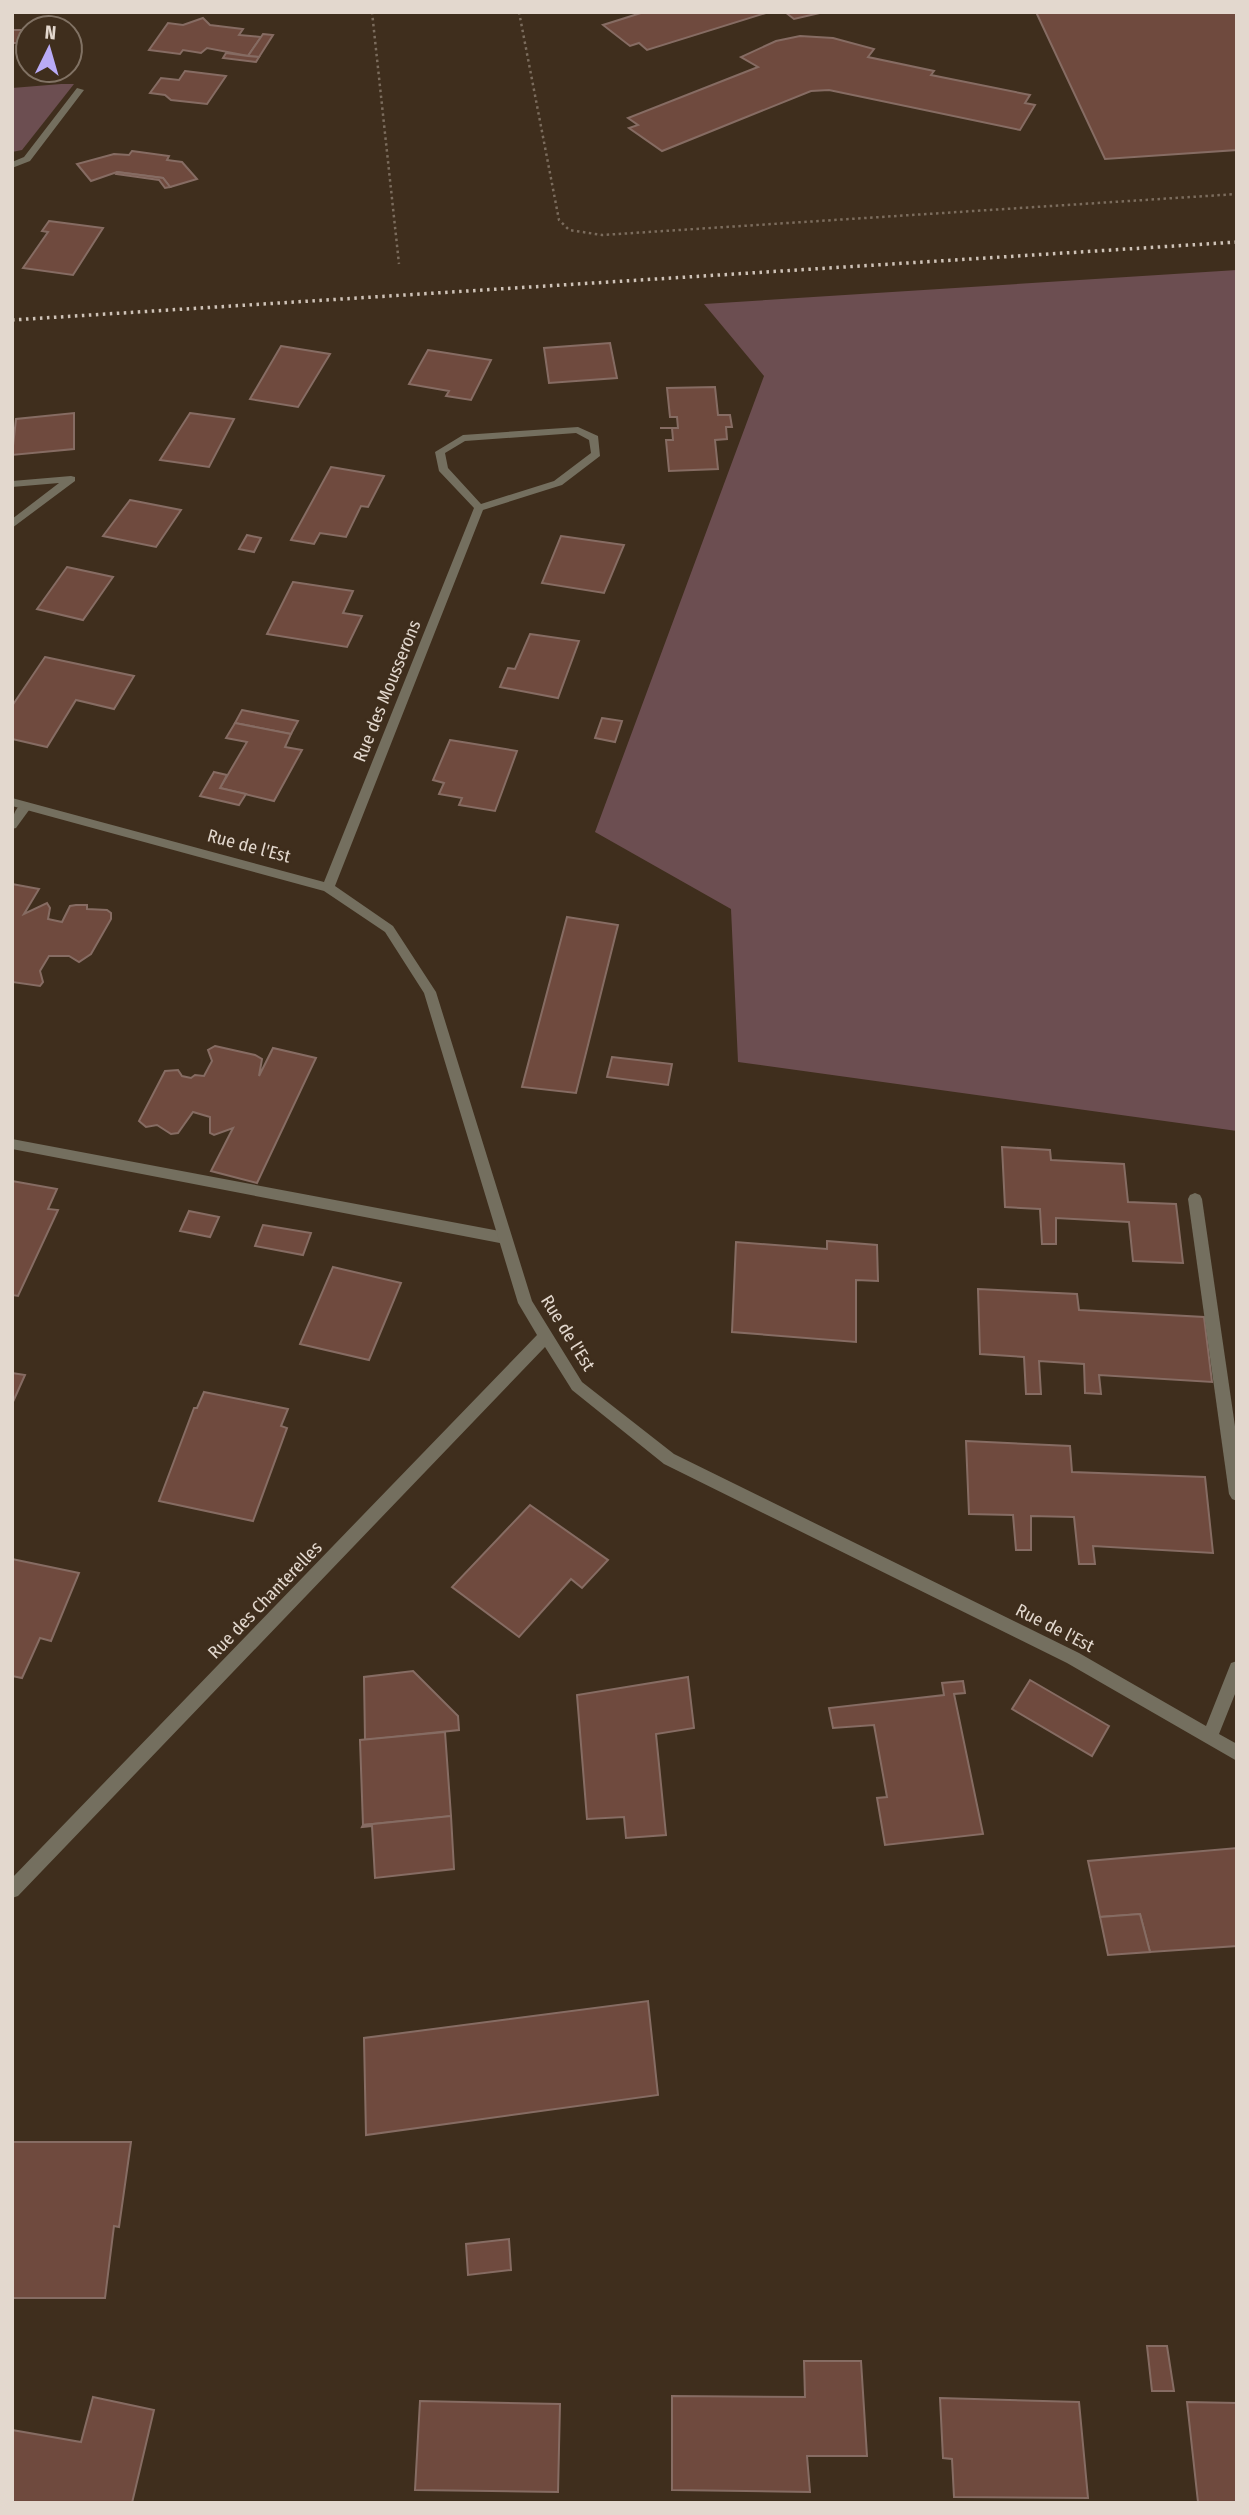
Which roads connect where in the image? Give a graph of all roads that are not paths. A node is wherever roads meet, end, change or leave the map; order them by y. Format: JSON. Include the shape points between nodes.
{"nodes":[{"id":1,"x":80,"y":90,"type":"dead end"},
{"id":2,"x":12,"y":165,"type":"edge"},
{"id":3,"x":12,"y":484,"type":"edge"},
{"id":4,"x":479,"y":508,"type":"junction"},
{"id":5,"x":12,"y":525,"type":"edge"},
{"id":6,"x":19,"y":804,"type":"edge"},
{"id":7,"x":12,"y":825,"type":"edge"},
{"id":8,"x":328,"y":888,"type":"junction"},
{"id":9,"x":12,"y":1144,"type":"edge"},
{"id":10,"x":1195,"y":1199,"type":"dead end"},
{"id":11,"x":505,"y":1238,"type":"junction"},
{"id":12,"x":546,"y":1336,"type":"junction"},
{"id":13,"x":1237,"y":1494,"type":"edge"},
{"id":14,"x":1237,"y":1668,"type":"edge"},
{"id":15,"x":1210,"y":1737,"type":"junction"},
{"id":16,"x":1237,"y":1753,"type":"edge"},
{"id":17,"x":12,"y":1890,"type":"edge"}],
"edges":[{"from":1,"to":2,"type":"street","via":[[27,159]]},
{"from":3,"to":5,"type":"street","via":[[71,479]]},
{"from":4,"to":4,"type":"street","via":[[558,483],[596,454],[594,438],[578,430],[463,438],[440,452],[443,469]]},
{"from":4,"to":8,"type":"street","name":"Rue des Mousserons"},
{"from":6,"to":7,"type":"street"},
{"from":6,"to":8,"type":"street","name":"Rue de l'Est"},
{"from":8,"to":11,"type":"street","name":"Rue de l'Est","via":[[389,929],[430,992]]},
{"from":9,"to":11,"type":"street"},
{"from":10,"to":13,"type":"street"},
{"from":11,"to":12,"type":"street","name":"Rue de l'Est","via":[[525,1303]]},
{"from":12,"to":15,"type":"street","name":"Rue de l'Est","via":[[577,1386],[669,1459],[1073,1657]]},
{"from":12,"to":17,"type":"street","name":"Rue des Chanterelles"},
{"from":14,"to":15,"type":"street"},
{"from":15,"to":16,"type":"street","name":"Rue de l'Est"}]}
